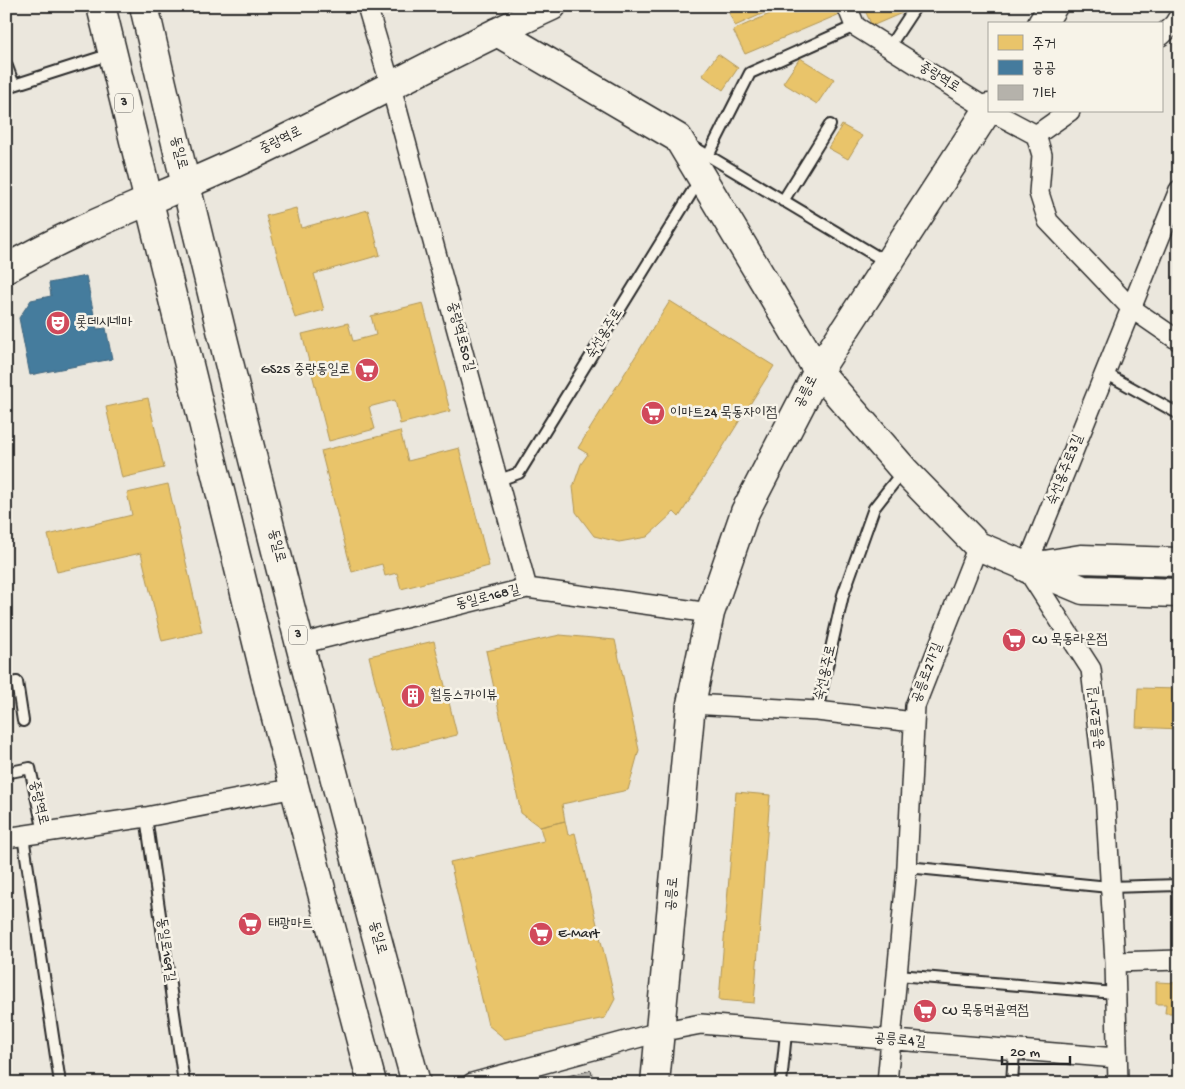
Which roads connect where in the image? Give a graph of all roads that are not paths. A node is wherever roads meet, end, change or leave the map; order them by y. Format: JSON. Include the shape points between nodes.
{"nodes":[{"id":1,"x":101,"y":6,"type":"edge"},
{"id":2,"x":144,"y":6,"type":"edge"},
{"id":3,"x":552,"y":6,"type":"edge"},
{"id":4,"x":847,"y":6,"type":"edge"},
{"id":5,"x":916,"y":6,"type":"edge"},
{"id":6,"x":1053,"y":6,"type":"edge"},
{"id":7,"x":371,"y":8,"type":"edge"},
{"id":8,"x":1179,"y":16,"type":"edge"},
{"id":9,"x":1043,"y":22,"type":"edge"},
{"id":10,"x":855,"y":26,"type":"junction"},
{"id":11,"x":497,"y":32,"type":"junction"},
{"id":12,"x":1162,"y":35,"type":"edge"},
{"id":13,"x":889,"y":47,"type":"junction"},
{"id":14,"x":112,"y":54,"type":"junction"},
{"id":15,"x":6,"y":64,"type":"edge"},
{"id":16,"x":10,"y":87,"type":"edge"},
{"id":17,"x":391,"y":87,"type":"junction"},
{"id":18,"x":988,"y":109,"type":"edge"},
{"id":19,"x":988,"y":112,"type":"edge"},
{"id":20,"x":993,"y":112,"type":"edge"},
{"id":21,"x":1069,"y":112,"type":"edge"},
{"id":22,"x":830,"y":124,"type":"dead end"},
{"id":23,"x":1036,"y":136,"type":"junction"},
{"id":24,"x":704,"y":166,"type":"junction"},
{"id":25,"x":186,"y":186,"type":"junction"},
{"id":26,"x":1179,"y":190,"type":"edge"},
{"id":27,"x":148,"y":201,"type":"junction"},
{"id":28,"x":784,"y":201,"type":"junction"},
{"id":29,"x":889,"y":264,"type":"junction"},
{"id":30,"x":6,"y":269,"type":"edge"},
{"id":31,"x":1131,"y":308,"type":"junction"},
{"id":32,"x":220,"y":322,"type":"junction"},
{"id":33,"x":180,"y":330,"type":"junction"},
{"id":34,"x":1179,"y":341,"type":"edge"},
{"id":35,"x":818,"y":371,"type":"junction"},
{"id":36,"x":1105,"y":373,"type":"junction"},
{"id":37,"x":1179,"y":414,"type":"edge"},
{"id":38,"x":904,"y":470,"type":"junction"},
{"id":39,"x":499,"y":480,"type":"junction"},
{"id":40,"x":978,"y":546,"type":"junction"},
{"id":41,"x":1179,"y":562,"type":"edge"},
{"id":42,"x":1026,"y":568,"type":"junction"},
{"id":43,"x":527,"y":588,"type":"junction"},
{"id":44,"x":1179,"y":593,"type":"edge"},
{"id":45,"x":290,"y":601,"type":"junction"},
{"id":46,"x":249,"y":610,"type":"junction"},
{"id":47,"x":710,"y":613,"type":"junction"},
{"id":48,"x":300,"y":644,"type":"junction"},
{"id":49,"x":6,"y":684,"type":"edge"},
{"id":50,"x":691,"y":704,"type":"junction"},
{"id":51,"x":817,"y":711,"type":"junction"},
{"id":52,"x":23,"y":721,"type":"dead end"},
{"id":53,"x":914,"y":722,"type":"junction"},
{"id":54,"x":326,"y":745,"type":"junction"},
{"id":55,"x":286,"y":754,"type":"junction"},
{"id":56,"x":6,"y":773,"type":"edge"},
{"id":57,"x":296,"y":788,"type":"junction"},
{"id":58,"x":146,"y":817,"type":"junction"},
{"id":59,"x":44,"y":832,"type":"junction"},
{"id":60,"x":15,"y":837,"type":"edge"},
{"id":61,"x":907,"y":867,"type":"junction"},
{"id":62,"x":1179,"y":886,"type":"edge"},
{"id":63,"x":1109,"y":887,"type":"junction"},
{"id":64,"x":1179,"y":960,"type":"edge"},
{"id":65,"x":1115,"y":962,"type":"junction"},
{"id":66,"x":898,"y":975,"type":"junction"},
{"id":67,"x":1115,"y":993,"type":"junction"},
{"id":68,"x":660,"y":1032,"type":"junction"},
{"id":69,"x":786,"y":1032,"type":"junction"},
{"id":70,"x":889,"y":1039,"type":"junction"},
{"id":71,"x":1014,"y":1051,"type":"junction"},
{"id":72,"x":1116,"y":1058,"type":"junction"},
{"id":73,"x":60,"y":1083,"type":"edge"},
{"id":74,"x":184,"y":1083,"type":"edge"},
{"id":75,"x":372,"y":1083,"type":"edge"},
{"id":76,"x":416,"y":1083,"type":"edge"},
{"id":77,"x":472,"y":1083,"type":"edge"},
{"id":78,"x":655,"y":1083,"type":"edge"},
{"id":79,"x":781,"y":1083,"type":"edge"},
{"id":80,"x":887,"y":1083,"type":"edge"},
{"id":81,"x":1012,"y":1083,"type":"edge"},
{"id":82,"x":1118,"y":1083,"type":"edge"}],
"edges":[{"from":1,"to":14,"type":"street","number":"3"},
{"from":2,"to":25,"type":"street","name":"동일로","number":"3"},
{"from":3,"to":11,"type":"street","name":"중랑역로"},
{"from":4,"to":10,"type":"street"},
{"from":5,"to":13,"type":"lane"},
{"from":6,"to":9,"type":"street"},
{"from":7,"to":17,"type":"street","name":"중랑역로50길"},
{"from":8,"to":12,"type":"street"},
{"from":10,"to":13,"type":"street","name":"중랑역로"},
{"from":10,"to":24,"type":"lane","name":"숙선옹주로","via":[[750,73]]},
{"from":11,"to":17,"type":"street","name":"중랑역로"},
{"from":11,"to":24,"type":"street","via":[[678,138]]},
{"from":13,"to":18,"type":"street","name":"중랑역로"},
{"from":14,"to":16,"type":"lane"},
{"from":14,"to":27,"type":"street","number":"3"},
{"from":15,"to":16,"type":"lane"},
{"from":17,"to":25,"type":"street","name":"중랑역로"},
{"from":17,"to":39,"type":"street","name":"중랑역로50길"},
{"from":19,"to":29,"type":"street","name":"공릉로"},
{"from":20,"to":23,"type":"street"},
{"from":21,"to":23,"type":"street"},
{"from":22,"to":28,"type":"lane"},
{"from":23,"to":31,"type":"street","via":[[1042,155],[1039,193],[1048,221]]},
{"from":24,"to":28,"type":"lane"},
{"from":24,"to":35,"type":"street"},
{"from":24,"to":39,"type":"lane","name":"숙선옹주로","via":[[519,473]]},
{"from":25,"to":27,"type":"street","name":"중랑역로"},
{"from":25,"to":32,"type":"street","name":"동일로","number":"3"},
{"from":26,"to":31,"type":"street","name":"숙선옹주로3길"},
{"from":27,"to":30,"type":"street","name":"중랑역로","via":[[54,243]]},
{"from":27,"to":33,"type":"street","number":"3"},
{"from":28,"to":29,"type":"lane"},
{"from":29,"to":35,"type":"street","name":"공릉로"},
{"from":31,"to":34,"type":"street"},
{"from":31,"to":36,"type":"street","name":"숙선옹주로3길"},
{"from":32,"to":33,"type":"street","via":[[198,296],[188,298]]},
{"from":32,"to":45,"type":"street","name":"동일로","number":"3"},
{"from":33,"to":46,"type":"street","number":"3"},
{"from":35,"to":38,"type":"street"},
{"from":35,"to":47,"type":"street","name":"공릉로","via":[[745,512]]},
{"from":36,"to":37,"type":"lane"},
{"from":36,"to":42,"type":"street","name":"숙선옹주로3길"},
{"from":38,"to":40,"type":"street"},
{"from":38,"to":51,"type":"lane","name":"숙선옹주로","via":[[874,508],[843,595]]},
{"from":39,"to":43,"type":"street","name":"중랑역로50길"},
{"from":40,"to":42,"type":"street"},
{"from":40,"to":53,"type":"street","name":"공릉로2가길","via":[[915,706]]},
{"from":41,"to":42,"type":"street","via":[[1081,559]]},
{"from":42,"to":44,"type":"street","via":[[1083,590]]},
{"from":42,"to":63,"type":"street","name":"공릉로2나길","via":[[1091,669],[1105,793]]},
{"from":43,"to":47,"type":"street","name":"동일로168길"},
{"from":43,"to":48,"type":"street","name":"동일로168길"},
{"from":45,"to":46,"type":"street","via":[[287,636],[278,641],[268,640]]},
{"from":45,"to":48,"type":"street","name":"동일로","number":"3"},
{"from":46,"to":55,"type":"street","number":"3"},
{"from":47,"to":50,"type":"street","name":"공릉로"},
{"from":48,"to":54,"type":"street","name":"동일로","number":"3"},
{"from":49,"to":52,"type":"lane","via":[[17,682]]},
{"from":50,"to":51,"type":"street"},
{"from":50,"to":68,"type":"street","name":"공릉로"},
{"from":51,"to":53,"type":"street"},
{"from":53,"to":61,"type":"street","name":"공릉로2가길"},
{"from":54,"to":55,"type":"street","via":[[307,715],[295,714],[290,720]]},
{"from":54,"to":76,"type":"street","name":"동일로","number":"3"},
{"from":55,"to":57,"type":"street","number":"3"},
{"from":56,"to":59,"type":"lane","name":"중랑역로","via":[[30,768]]},
{"from":57,"to":58,"type":"street"},
{"from":57,"to":75,"type":"street","number":"3"},
{"from":58,"to":59,"type":"street"},
{"from":58,"to":74,"type":"lane","name":"동일로169길"},
{"from":59,"to":60,"type":"street"},
{"from":60,"to":73,"type":"lane"},
{"from":61,"to":63,"type":"lane"},
{"from":61,"to":66,"type":"street","name":"공릉로2가길"},
{"from":62,"to":63,"type":"lane"},
{"from":63,"to":65,"type":"street","name":"공릉로2나길"},
{"from":64,"to":65,"type":"street"},
{"from":65,"to":67,"type":"street","name":"공릉로2나길"},
{"from":66,"to":67,"type":"lane"},
{"from":66,"to":70,"type":"street","name":"공릉로2가길"},
{"from":67,"to":72,"type":"street","name":"공릉로2나길"},
{"from":68,"to":69,"type":"street","name":"공릉로4길","via":[[700,1024]]},
{"from":68,"to":77,"type":"street"},
{"from":68,"to":78,"type":"street","name":"공릉로"},
{"from":69,"to":70,"type":"street","name":"공릉로4길"},
{"from":69,"to":79,"type":"lane"},
{"from":70,"to":71,"type":"street","name":"공릉로4길"},
{"from":70,"to":80,"type":"street","name":"공릉로2가길"},
{"from":71,"to":72,"type":"street","name":"공릉로4길"},
{"from":71,"to":81,"type":"lane"},
{"from":72,"to":82,"type":"street","name":"공릉로2나길"}]}
